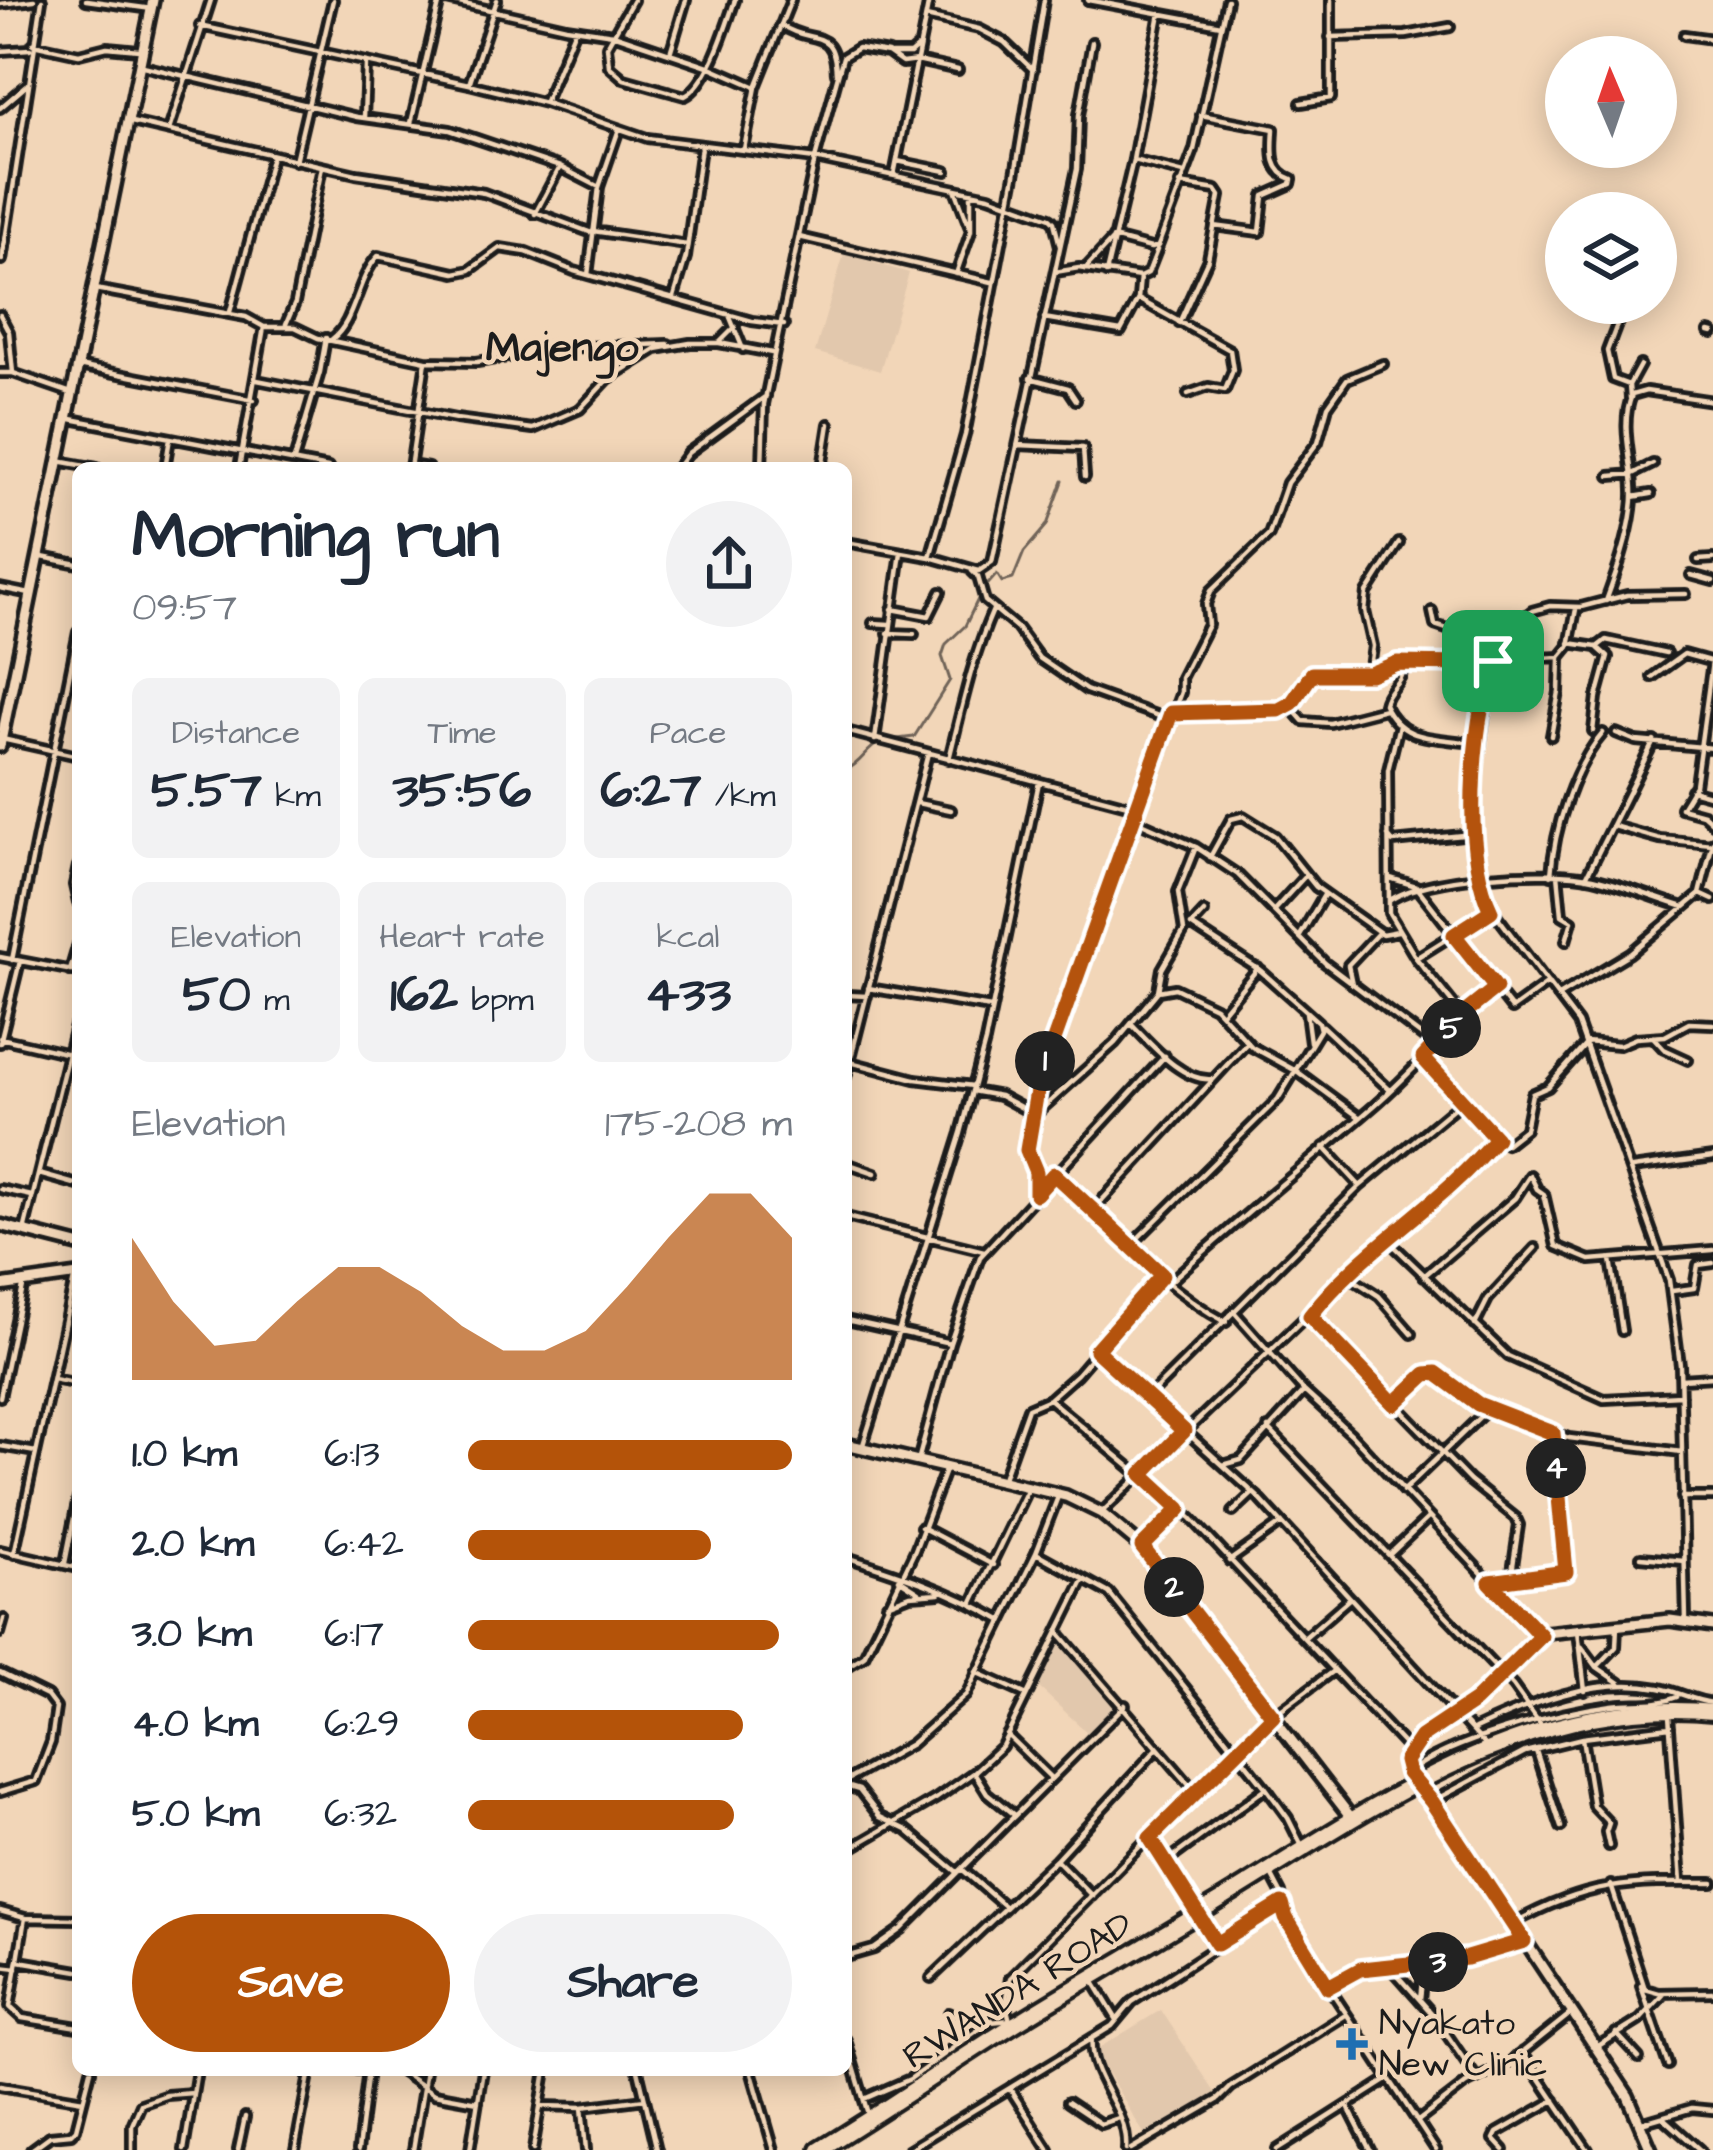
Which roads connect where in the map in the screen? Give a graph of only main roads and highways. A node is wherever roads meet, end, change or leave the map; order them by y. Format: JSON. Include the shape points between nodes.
{"nodes":[{"id":1,"x":1713,"y":1707,"type":"edge"},
{"id":2,"x":819,"y":2150,"type":"edge"}],
"edges":[{"from":1,"to":2,"type":"highway","name":"RWANDA ROAD","via":[[1540,1725],[1412,1777]]}]}
